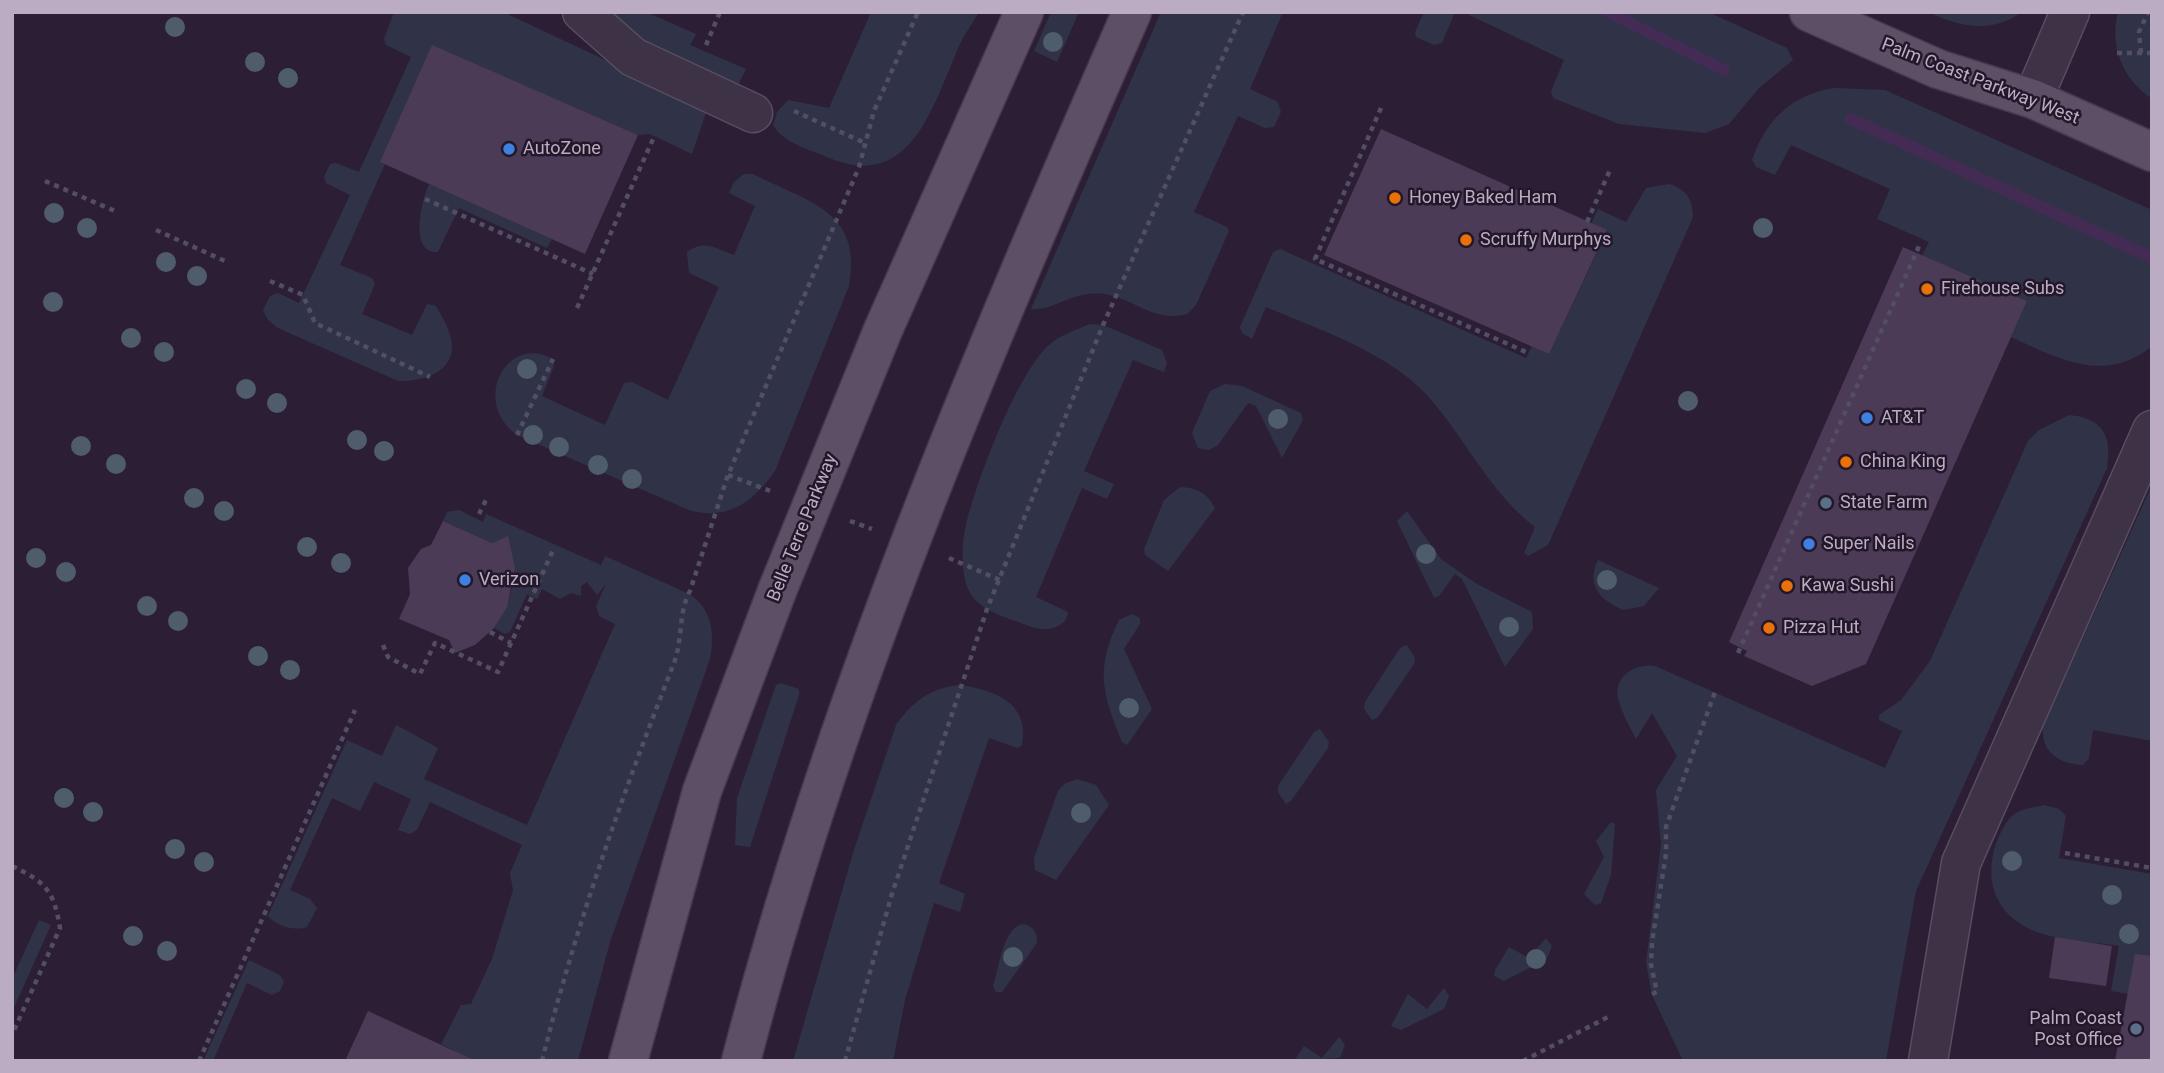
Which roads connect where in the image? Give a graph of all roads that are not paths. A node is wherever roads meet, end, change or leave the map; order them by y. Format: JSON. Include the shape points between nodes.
{"nodes":[{"id":1,"x":582,"y":12,"type":"edge"},
{"id":2,"x":1024,"y":12,"type":"edge"},
{"id":3,"x":1132,"y":12,"type":"edge"},
{"id":4,"x":1809,"y":12,"type":"edge"},
{"id":5,"x":2070,"y":12,"type":"edge"},
{"id":6,"x":2033,"y":99,"type":"junction"},
{"id":7,"x":768,"y":109,"type":"road end"},
{"id":8,"x":2152,"y":152,"type":"edge"},
{"id":9,"x":2152,"y":430,"type":"edge"},
{"id":10,"x":628,"y":1061,"type":"edge"},
{"id":11,"x":741,"y":1061,"type":"edge"},
{"id":12,"x":1928,"y":1061,"type":"edge"}],
"edges":[{"from":1,"to":7,"type":"street","via":[[633,57]]},
{"from":2,"to":10,"type":"main road","name":"Belle Terre Parkway","via":[[883,330],[702,790]]},
{"from":3,"to":11,"type":"main road","via":[[909,543],[820,793]]},
{"from":4,"to":6,"type":"main road","name":"Palm Coast Parkway West","via":[[1938,69]]},
{"from":5,"to":6,"type":"street"},
{"from":6,"to":8,"type":"main road","name":"Palm Coast Parkway West"},
{"from":9,"to":12,"type":"street","via":[[1961,863]]}]}
